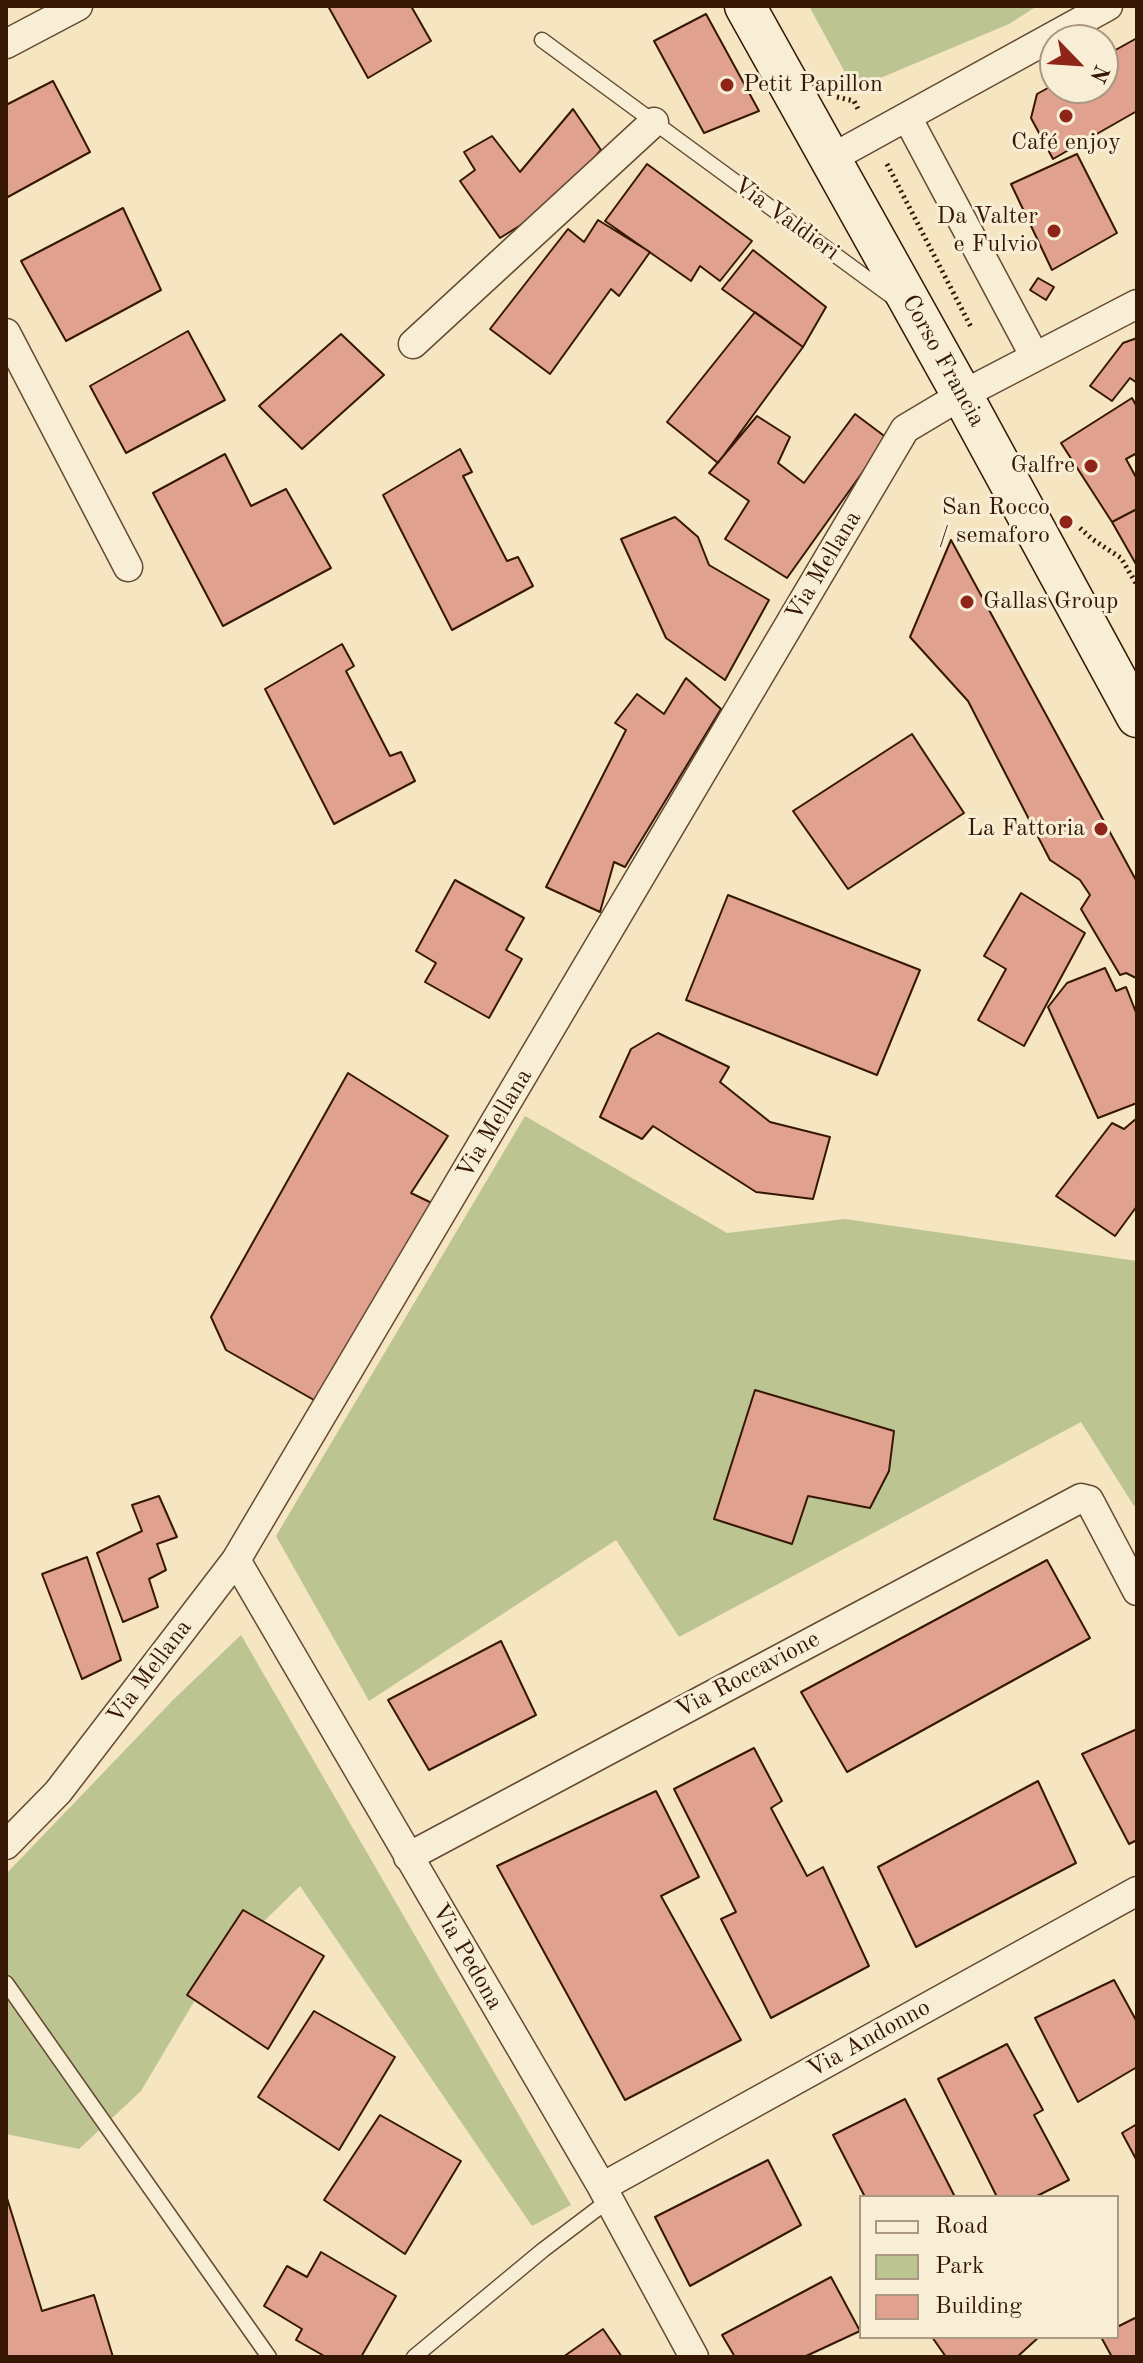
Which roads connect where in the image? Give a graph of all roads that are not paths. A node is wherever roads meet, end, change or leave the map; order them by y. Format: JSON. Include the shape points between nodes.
{"nodes":[{"id":1,"x":78,"y":6,"type":"edge"},
{"id":2,"x":745,"y":6,"type":"edge"},
{"id":3,"x":1108,"y":6,"type":"edge"},
{"id":4,"x":542,"y":40,"type":"dead end"},
{"id":5,"x":6,"y":44,"type":"edge"},
{"id":6,"x":907,"y":117,"type":"junction"},
{"id":7,"x":654,"y":122,"type":"junction"},
{"id":8,"x":830,"y":159,"type":"junction"},
{"id":9,"x":1137,"y":304,"type":"edge"},
{"id":10,"x":918,"y":316,"type":"junction"},
{"id":11,"x":6,"y":333,"type":"edge"},
{"id":12,"x":413,"y":344,"type":"dead end"},
{"id":13,"x":1035,"y":357,"type":"junction"},
{"id":14,"x":962,"y":395,"type":"junction"},
{"id":15,"x":128,"y":567,"type":"dead end"},
{"id":16,"x":1137,"y":717,"type":"edge"},
{"id":17,"x":236,"y":1560,"type":"junction"},
{"id":18,"x":1137,"y":1591,"type":"edge"},
{"id":19,"x":6,"y":1845,"type":"edge"},
{"id":20,"x":408,"y":1857,"type":"junction"},
{"id":21,"x":1137,"y":1891,"type":"edge"},
{"id":22,"x":6,"y":1983,"type":"edge"},
{"id":23,"x":606,"y":2193,"type":"junction"},
{"id":24,"x":269,"y":2357,"type":"edge"},
{"id":25,"x":414,"y":2357,"type":"edge"},
{"id":26,"x":694,"y":2357,"type":"edge"}],
"edges":[{"from":1,"to":5,"type":"street"},
{"from":2,"to":8,"type":"main road","name":"Corso Francia"},
{"from":3,"to":6,"type":"street"},
{"from":4,"to":7,"type":"lane","name":"Via Valdieri"},
{"from":6,"to":8,"type":"street"},
{"from":6,"to":13,"type":"street"},
{"from":7,"to":10,"type":"lane","name":"Via Valdieri"},
{"from":7,"to":12,"type":"street"},
{"from":8,"to":10,"type":"main road","name":"Corso Francia"},
{"from":9,"to":13,"type":"street","name":"Via Mellana"},
{"from":10,"to":14,"type":"main road","name":"Corso Francia"},
{"from":11,"to":15,"type":"street"},
{"from":13,"to":14,"type":"street","name":"Via Mellana"},
{"from":14,"to":16,"type":"main road","name":"Corso Francia"},
{"from":14,"to":17,"type":"street","name":"Via Mellana","via":[[905,429]]},
{"from":17,"to":19,"type":"street","name":"Via Mellana","via":[[58,1792]]},
{"from":17,"to":20,"type":"street","name":"Via Pedona"},
{"from":18,"to":20,"type":"street","name":"Via Roccavione","via":[[1089,1500],[1081,1498]]},
{"from":20,"to":23,"type":"street","name":"Via Pedona"},
{"from":21,"to":23,"type":"street","name":"Via Andonno"},
{"from":22,"to":24,"type":"lane"},
{"from":23,"to":25,"type":"lane"},
{"from":23,"to":26,"type":"street","name":"Via Pedona"}]}
